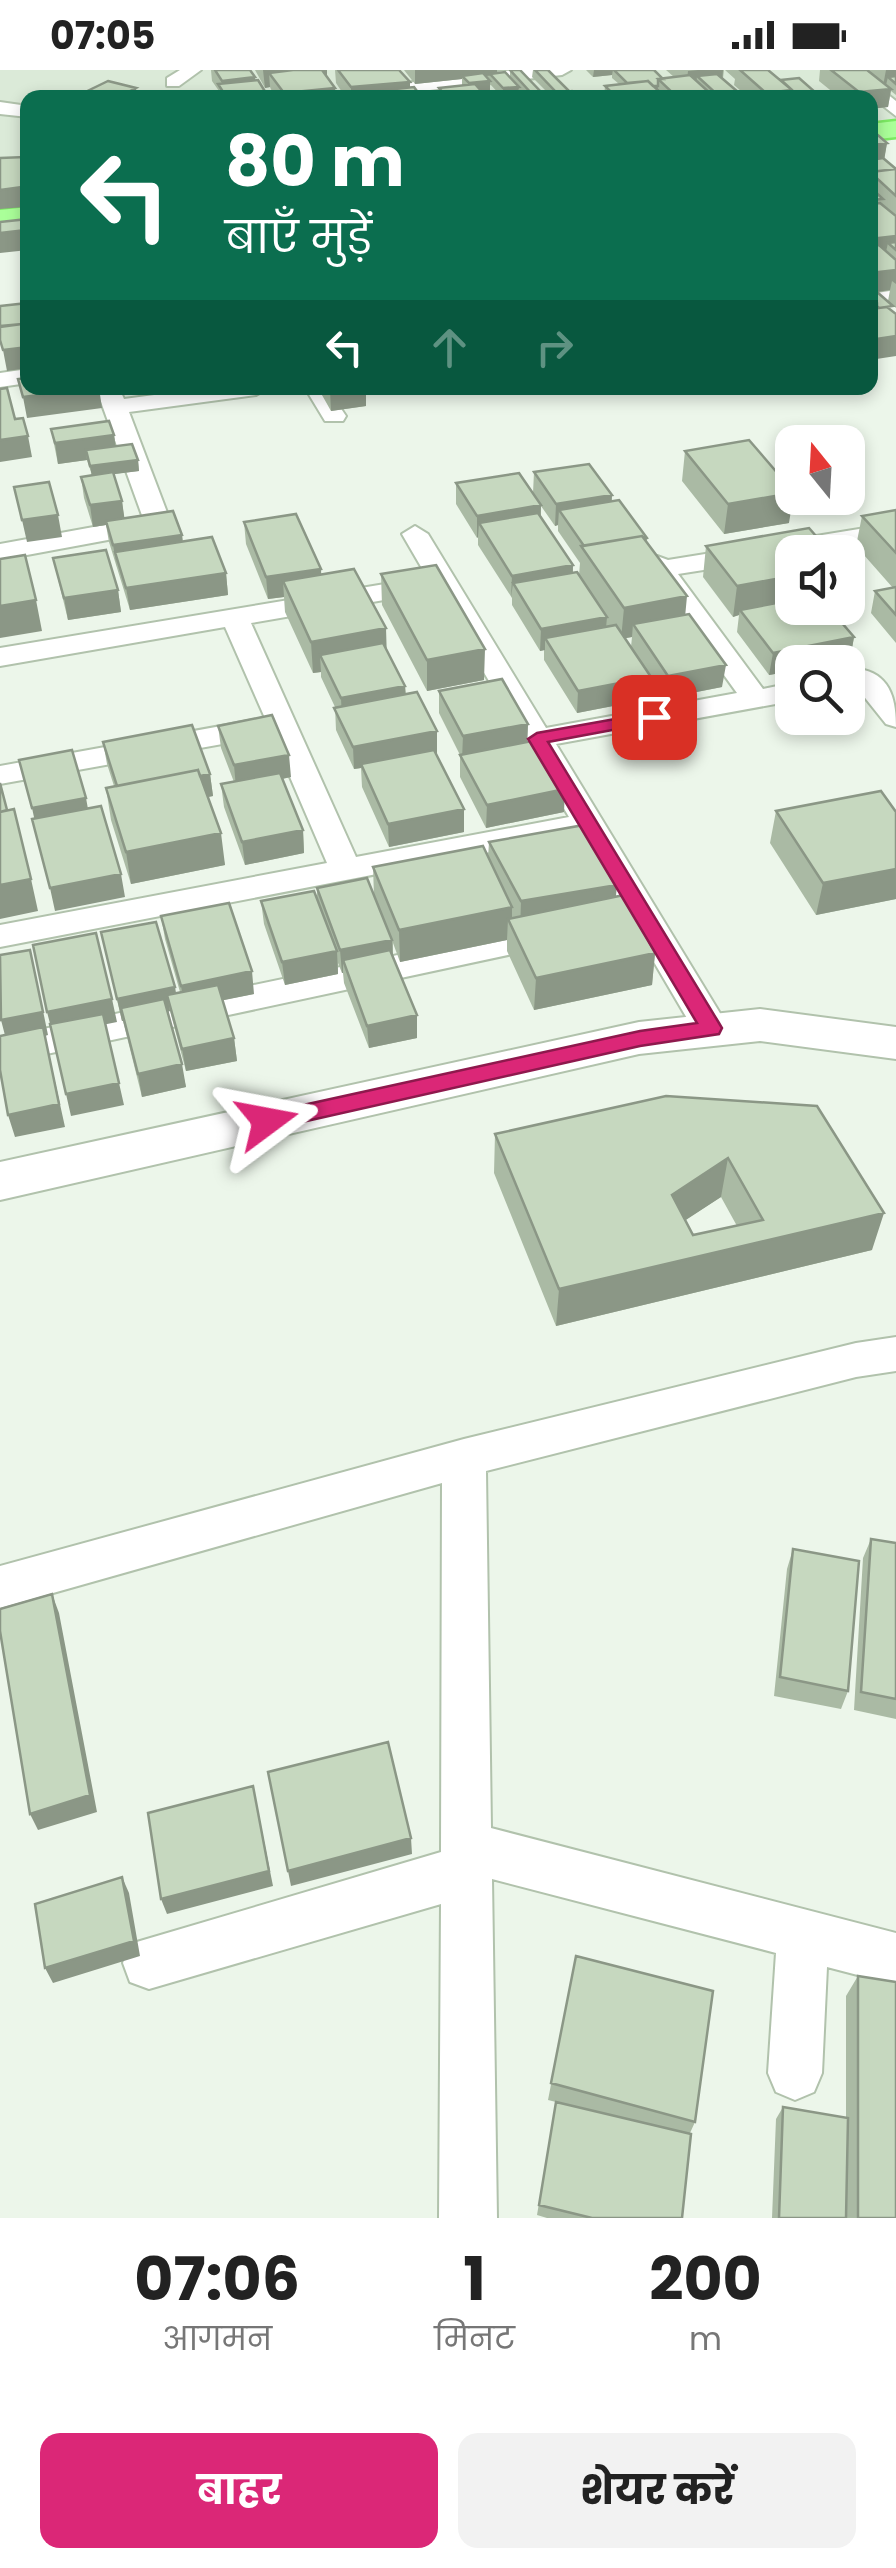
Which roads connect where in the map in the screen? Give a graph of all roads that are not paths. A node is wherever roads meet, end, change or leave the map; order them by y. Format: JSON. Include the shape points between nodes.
{"nodes":[{"id":1,"x":399,"y":70,"type":"edge"},
{"id":2,"x":846,"y":70,"type":"edge"},
{"id":3,"x":564,"y":76,"type":"edge"},
{"id":4,"x":414,"y":90,"type":"edge"},
{"id":5,"x":434,"y":90,"type":"edge"},
{"id":6,"x":871,"y":90,"type":"edge"},
{"id":7,"x":144,"y":395,"type":"edge"},
{"id":8,"x":320,"y":395,"type":"edge"},
{"id":9,"x":112,"y":397,"type":"edge"},
{"id":10,"x":334,"y":416,"type":"dead end"},
{"id":11,"x":896,"y":531,"type":"edge"},
{"id":12,"x":414,"y":534,"type":"dead end"},
{"id":13,"x":640,"y":540,"type":"edge"},
{"id":14,"x":0,"y":552,"type":"edge"},
{"id":15,"x":661,"y":570,"type":"junction"},
{"id":16,"x":444,"y":582,"type":"junction"},
{"id":17,"x":235,"y":618,"type":"junction"},
{"id":18,"x":0,"y":658,"type":"edge"},
{"id":19,"x":896,"y":673,"type":"edge"},
{"id":20,"x":865,"y":678,"type":"edge"},
{"id":21,"x":865,"y":689,"type":"edge"},
{"id":22,"x":775,"y":695,"type":"edge"},
{"id":23,"x":756,"y":699,"type":"junction"},
{"id":24,"x":896,"y":718,"type":"edge"},
{"id":25,"x":282,"y":724,"type":"junction"},
{"id":26,"x":537,"y":739,"type":"junction"},
{"id":27,"x":0,"y":775,"type":"edge"},
{"id":28,"x":588,"y":824,"type":"junction"},
{"id":29,"x":346,"y":870,"type":"junction"},
{"id":30,"x":643,"y":915,"type":"junction"},
{"id":31,"x":0,"y":936,"type":"edge"},
{"id":32,"x":711,"y":1028,"type":"junction"},
{"id":33,"x":896,"y":1042,"type":"edge"},
{"id":34,"x":0,"y":1051,"type":"edge"},
{"id":35,"x":0,"y":1181,"type":"edge"},
{"id":36,"x":896,"y":1354,"type":"edge"},
{"id":37,"x":464,"y":1458,"type":"junction"},
{"id":38,"x":0,"y":1587,"type":"edge"},
{"id":39,"x":468,"y":1859,"type":"junction"},
{"id":40,"x":803,"y":1934,"type":"junction"},
{"id":41,"x":896,"y":1958,"type":"edge"},
{"id":42,"x":149,"y":1963,"type":"dead end"},
{"id":43,"x":795,"y":2073,"type":"dead end"},
{"id":44,"x":468,"y":2218,"type":"edge"}],
"edges":[{"from":1,"to":4,"type":"street"},
{"from":2,"to":6,"type":"street"},
{"from":3,"to":5,"type":"street"},
{"from":7,"to":9,"type":"street"},
{"from":8,"to":10,"type":"street"},
{"from":9,"to":14,"type":"street","via":[[158,523]]},
{"from":11,"to":15,"type":"street"},
{"from":12,"to":16,"type":"street"},
{"from":13,"to":15,"type":"street"},
{"from":15,"to":23,"type":"street"},
{"from":16,"to":17,"type":"street"},
{"from":16,"to":26,"type":"street"},
{"from":17,"to":18,"type":"street"},
{"from":17,"to":25,"type":"street"},
{"from":19,"to":20,"type":"street"},
{"from":21,"to":24,"type":"street"},
{"from":22,"to":23,"type":"street"},
{"from":23,"to":26,"type":"street"},
{"from":25,"to":27,"type":"street"},
{"from":25,"to":29,"type":"street"},
{"from":26,"to":28,"type":"street"},
{"from":28,"to":29,"type":"street"},
{"from":28,"to":30,"type":"street"},
{"from":29,"to":31,"type":"street"},
{"from":30,"to":32,"type":"street"},
{"from":30,"to":34,"type":"street"},
{"from":32,"to":33,"type":"street","via":[[760,1025]]},
{"from":32,"to":35,"type":"street","via":[[640,1038]]},
{"from":36,"to":37,"type":"street"},
{"from":37,"to":38,"type":"street"},
{"from":37,"to":39,"type":"street"},
{"from":39,"to":40,"type":"street"},
{"from":39,"to":42,"type":"street"},
{"from":39,"to":44,"type":"street"},
{"from":40,"to":41,"type":"street"},
{"from":40,"to":43,"type":"street"}]}
